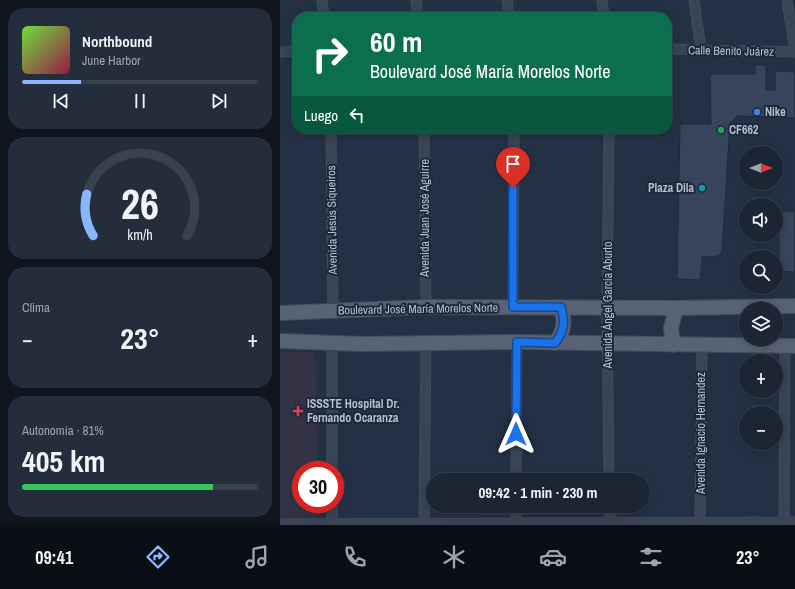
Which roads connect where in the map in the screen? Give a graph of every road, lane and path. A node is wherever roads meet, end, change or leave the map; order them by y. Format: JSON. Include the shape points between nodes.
{"nodes":[{"id":1,"x":322,"y":0,"type":"edge"},
{"id":2,"x":416,"y":0,"type":"edge"},
{"id":3,"x":506,"y":0,"type":"edge"},
{"id":4,"x":602,"y":0,"type":"edge"},
{"id":5,"x":694,"y":0,"type":"edge"},
{"id":6,"x":787,"y":0,"type":"edge"},
{"id":7,"x":323,"y":12,"type":"edge"},
{"id":8,"x":417,"y":12,"type":"edge"},
{"id":9,"x":508,"y":12,"type":"edge"},
{"id":10,"x":603,"y":12,"type":"edge"},
{"id":11,"x":672,"y":49,"type":"edge"},
{"id":12,"x":702,"y":50,"type":"junction"},
{"id":13,"x":292,"y":51,"type":"edge"},
{"id":14,"x":280,"y":52,"type":"edge"},
{"id":15,"x":795,"y":52,"type":"edge"},
{"id":16,"x":331,"y":134,"type":"edge"},
{"id":17,"x":424,"y":134,"type":"edge"},
{"id":18,"x":514,"y":134,"type":"edge"},
{"id":19,"x":609,"y":134,"type":"edge"},
{"id":20,"x":280,"y":304,"type":"edge"},
{"id":21,"x":795,"y":306,"type":"edge"},
{"id":22,"x":426,"y":307,"type":"junction"},
{"id":23,"x":513,"y":307,"type":"junction"},
{"id":24,"x":561,"y":307,"type":"junction"},
{"id":25,"x":608,"y":308,"type":"junction"},
{"id":26,"x":676,"y":308,"type":"junction"},
{"id":27,"x":326,"y":312,"type":"junction"},
{"id":28,"x":280,"y":313,"type":"edge"},
{"id":29,"x":280,"y":341,"type":"edge"},
{"id":30,"x":311,"y":342,"type":"junction"},
{"id":31,"x":517,"y":342,"type":"junction"},
{"id":32,"x":332,"y":343,"type":"junction"},
{"id":33,"x":426,"y":343,"type":"junction"},
{"id":34,"x":555,"y":343,"type":"junction"},
{"id":35,"x":608,"y":344,"type":"junction"},
{"id":36,"x":673,"y":345,"type":"junction"},
{"id":37,"x":702,"y":345,"type":"junction"},
{"id":38,"x":790,"y":346,"type":"edge"},
{"id":39,"x":280,"y":349,"type":"edge"},
{"id":40,"x":332,"y":461,"type":"edge"},
{"id":41,"x":516,"y":473,"type":"edge"},
{"id":42,"x":609,"y":473,"type":"edge"},
{"id":43,"x":332,"y":513,"type":"edge"},
{"id":44,"x":516,"y":513,"type":"edge"},
{"id":45,"x":610,"y":513,"type":"edge"},
{"id":46,"x":700,"y":522,"type":"junction"},
{"id":47,"x":795,"y":522,"type":"edge"},
{"id":48,"x":784,"y":523,"type":"edge"},
{"id":49,"x":280,"y":524,"type":"edge"},
{"id":50,"x":332,"y":524,"type":"edge"},
{"id":51,"x":424,"y":524,"type":"junction"},
{"id":52,"x":516,"y":524,"type":"edge"},
{"id":53,"x":610,"y":524,"type":"edge"}],
"edges":[{"from":1,"to":7,"type":"street"},
{"from":2,"to":8,"type":"street"},
{"from":3,"to":9,"type":"street"},
{"from":4,"to":10,"type":"street"},
{"from":5,"to":12,"type":"street"},
{"from":6,"to":15,"type":"street"},
{"from":11,"to":12,"type":"street","name":"Calle Benito Juárez"},
{"from":12,"to":15,"type":"street","name":"Calle Benito Juárez"},
{"from":13,"to":14,"type":"street"},
{"from":16,"to":27,"type":"street","name":"Avenida Jesús Siqueiros"},
{"from":17,"to":22,"type":"street","name":"Avenida Juan José Aguirre"},
{"from":18,"to":23,"type":"street"},
{"from":19,"to":25,"type":"street","name":"Avenida Ángel García Aburto"},
{"from":20,"to":27,"type":"main road"},
{"from":21,"to":26,"type":"main road","name":"Boulevard José María Morelos Norte"},
{"from":22,"to":23,"type":"main road","name":"Boulevard José María Morelos Norte"},
{"from":22,"to":27,"type":"main road","name":"Boulevard José María Morelos Norte"},
{"from":23,"to":24,"type":"main road","name":"Boulevard José María Morelos Norte"},
{"from":24,"to":25,"type":"main road","name":"Boulevard José María Morelos Norte"},
{"from":24,"to":34,"type":"main road","via":[[564,326]]},
{"from":25,"to":26,"type":"main road","name":"Boulevard José María Morelos Norte"},
{"from":25,"to":35,"type":"street","name":"Avenida Ángel García Aburto"},
{"from":26,"to":36,"type":"main road","via":[[670,328]]},
{"from":27,"to":28,"type":"main road","name":"Boulevard José María Morelos Norte"},
{"from":29,"to":30,"type":"main road"},
{"from":30,"to":32,"type":"main road"},
{"from":30,"to":39,"type":"main road"},
{"from":31,"to":33,"type":"main road"},
{"from":31,"to":34,"type":"main road"},
{"from":31,"to":41,"type":"street"},
{"from":32,"to":33,"type":"main road"},
{"from":32,"to":40,"type":"street"},
{"from":33,"to":51,"type":"street"},
{"from":34,"to":35,"type":"main road"},
{"from":35,"to":36,"type":"main road"},
{"from":35,"to":42,"type":"street","name":"Avenida Ángel García Aburto"},
{"from":36,"to":37,"type":"main road"},
{"from":37,"to":38,"type":"main road"},
{"from":37,"to":46,"type":"street","name":"Avenida Ignacio Hernandez"},
{"from":38,"to":48,"type":"street"},
{"from":43,"to":50,"type":"street"},
{"from":44,"to":52,"type":"street"},
{"from":45,"to":53,"type":"street"},
{"from":46,"to":48,"type":"street"},
{"from":46,"to":53,"type":"street"},
{"from":47,"to":48,"type":"street"},
{"from":49,"to":50,"type":"street"},
{"from":50,"to":51,"type":"street"},
{"from":51,"to":52,"type":"street"},
{"from":52,"to":53,"type":"street"}]}
